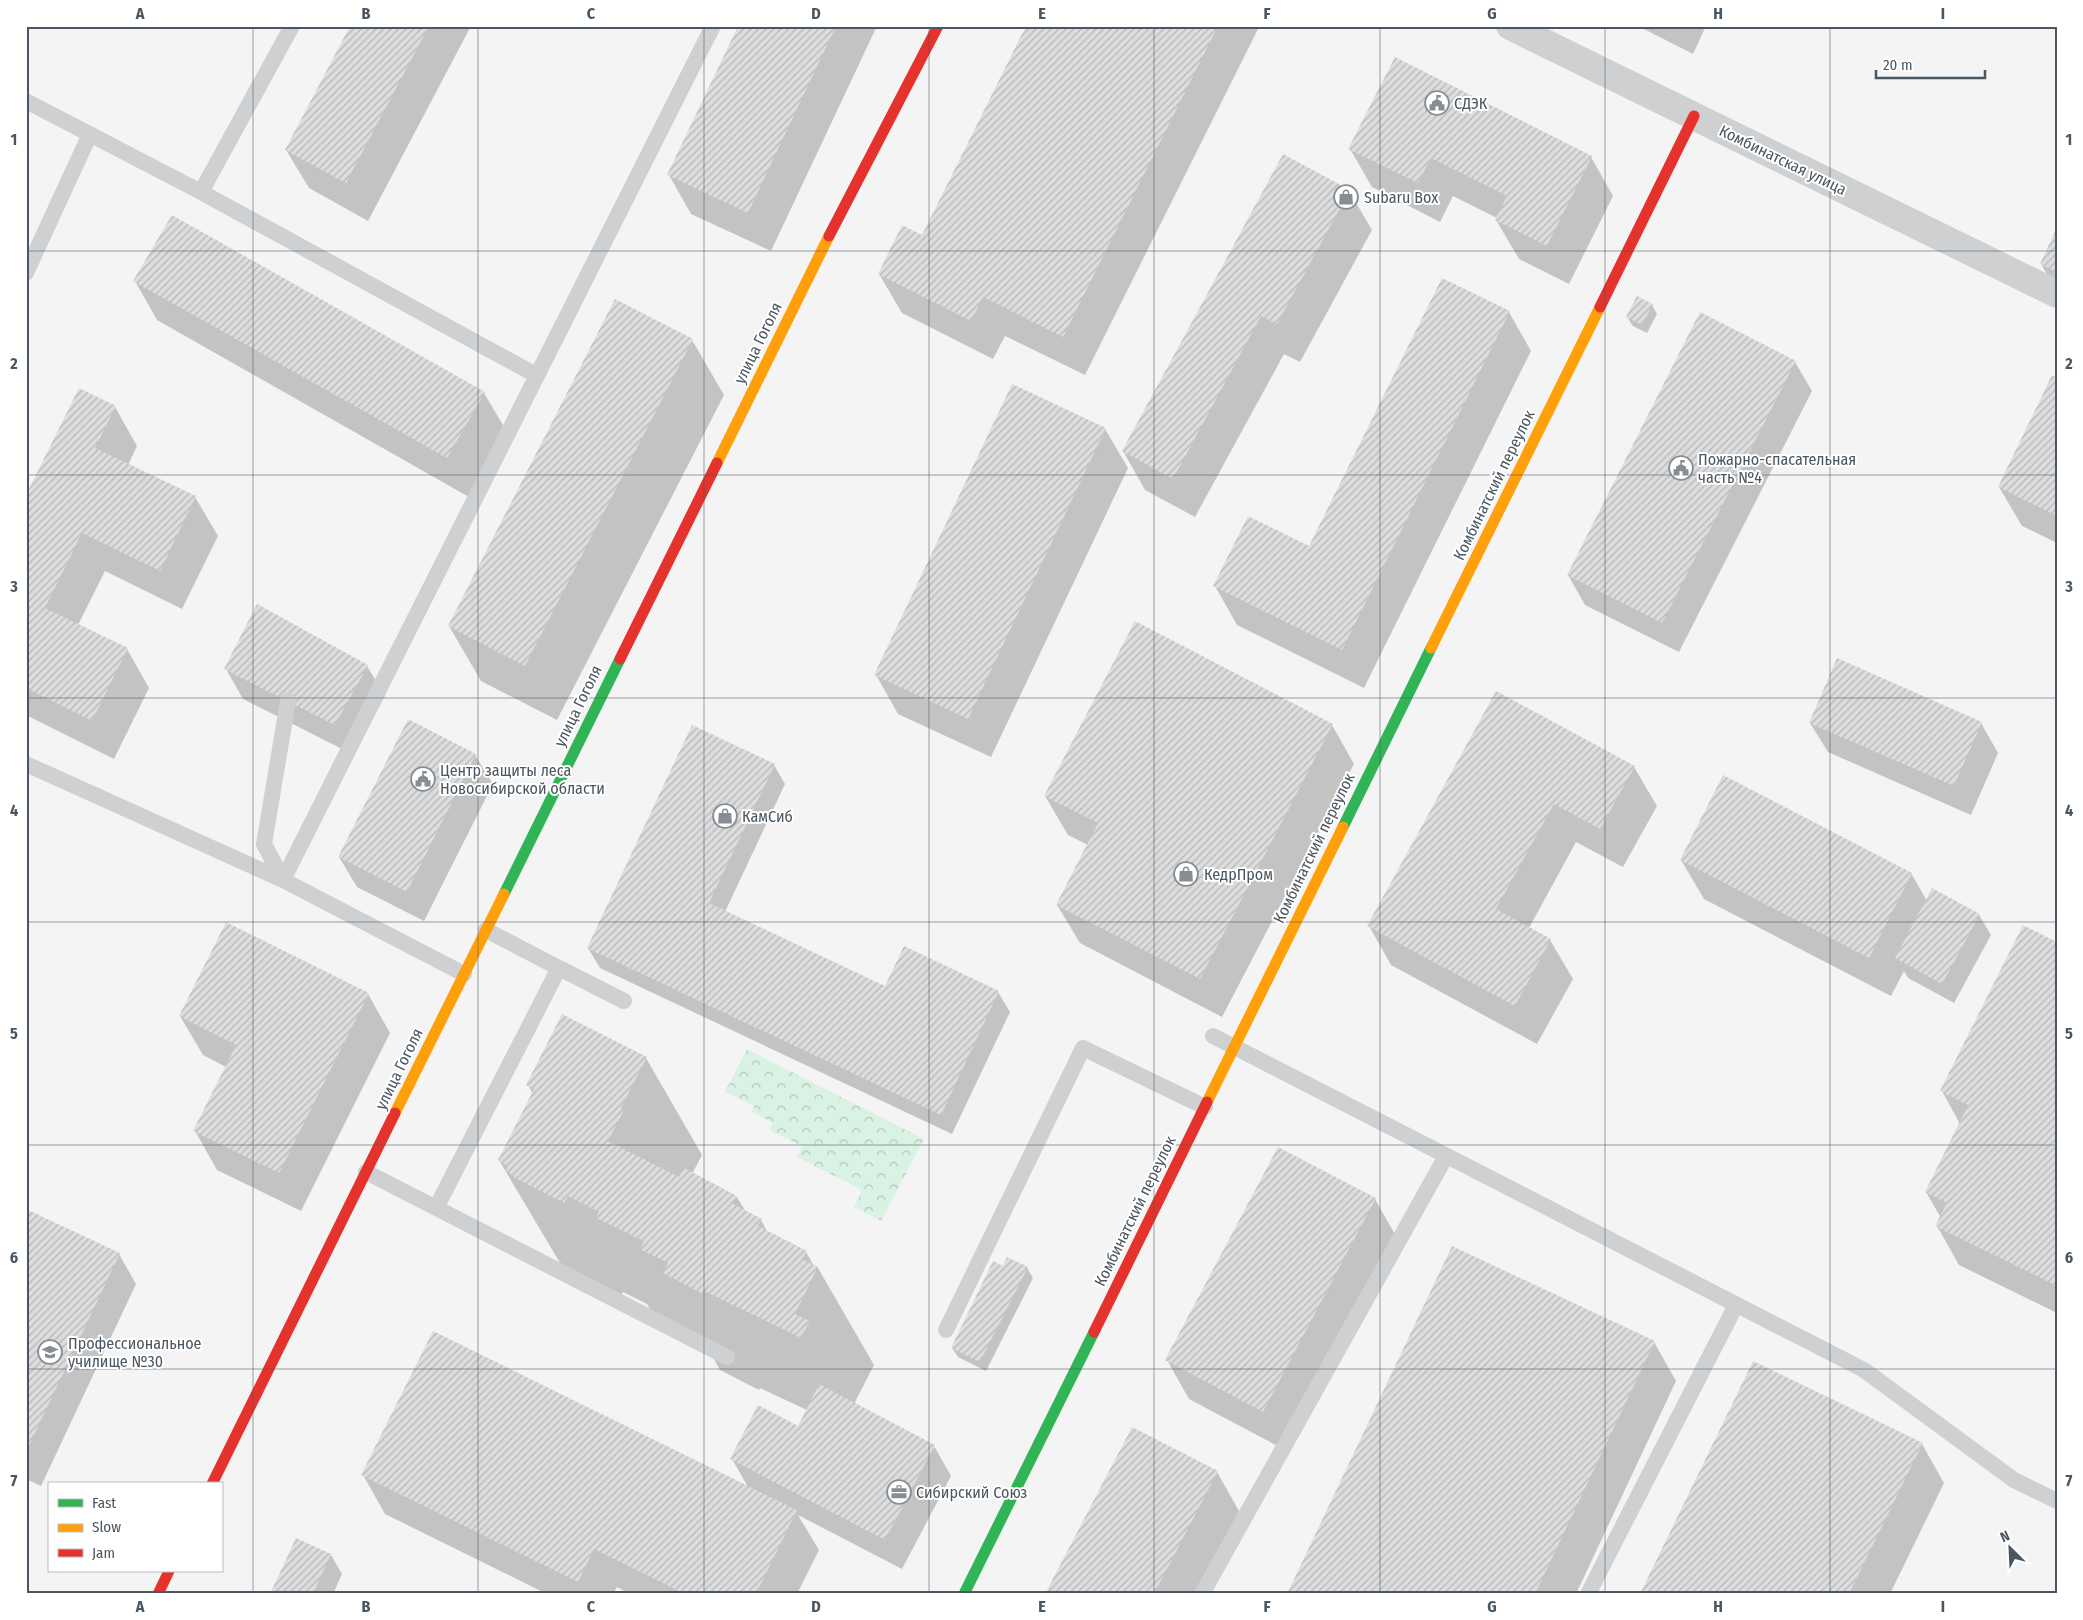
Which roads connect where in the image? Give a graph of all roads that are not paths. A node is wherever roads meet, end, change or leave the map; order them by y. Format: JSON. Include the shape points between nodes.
{"nodes":[{"id":1,"x":292,"y":26,"type":"edge"},
{"id":2,"x":713,"y":26,"type":"edge"},
{"id":3,"x":938,"y":26,"type":"edge"},
{"id":4,"x":1510,"y":26,"type":"edge"},
{"id":5,"x":26,"y":100,"type":"edge"},
{"id":6,"x":1694,"y":116,"type":"junction"},
{"id":7,"x":90,"y":134,"type":"junction"},
{"id":8,"x":201,"y":192,"type":"junction"},
{"id":9,"x":26,"y":273,"type":"edge"},
{"id":10,"x":2057,"y":294,"type":"edge"},
{"id":11,"x":536,"y":376,"type":"junction"},
{"id":12,"x":288,"y":701,"type":"dead end"},
{"id":13,"x":26,"y":764,"type":"edge"},
{"id":14,"x":284,"y":880,"type":"junction"},
{"id":15,"x":486,"y":930,"type":"junction"},
{"id":16,"x":559,"y":968,"type":"junction"},
{"id":17,"x":464,"y":974,"type":"junction"},
{"id":18,"x":624,"y":1001,"type":"dead end"},
{"id":19,"x":1213,"y":1036,"type":"dead end"},
{"id":20,"x":1234,"y":1047,"type":"junction"},
{"id":21,"x":1205,"y":1107,"type":"junction"},
{"id":22,"x":1446,"y":1156,"type":"junction"},
{"id":23,"x":366,"y":1172,"type":"junction"},
{"id":24,"x":436,"y":1208,"type":"junction"},
{"id":25,"x":1736,"y":1305,"type":"junction"},
{"id":26,"x":946,"y":1330,"type":"dead end"},
{"id":27,"x":727,"y":1357,"type":"dead end"},
{"id":28,"x":213,"y":1482,"type":"edge"},
{"id":29,"x":2057,"y":1501,"type":"edge"},
{"id":30,"x":169,"y":1572,"type":"edge"},
{"id":31,"x":158,"y":1594,"type":"edge"},
{"id":32,"x":964,"y":1594,"type":"edge"},
{"id":33,"x":1202,"y":1594,"type":"edge"},
{"id":34,"x":1588,"y":1594,"type":"edge"}],
"edges":[{"from":1,"to":8,"type":"lane"},
{"from":2,"to":11,"type":"lane"},
{"from":3,"to":15,"type":"street","name":"улица Гоголя","via":[[823,248]]},
{"from":4,"to":6,"type":"street","name":"Комбинатская улица"},
{"from":5,"to":7,"type":"lane"},
{"from":6,"to":10,"type":"street","name":"Комбинатская улица"},
{"from":6,"to":20,"type":"street","name":"Комбинатский переулок"},
{"from":7,"to":8,"type":"lane"},
{"from":7,"to":9,"type":"lane"},
{"from":8,"to":11,"type":"lane"},
{"from":11,"to":14,"type":"lane"},
{"from":12,"to":14,"type":"lane","via":[[264,844]]},
{"from":13,"to":14,"type":"lane"},
{"from":14,"to":17,"type":"lane"},
{"from":15,"to":16,"type":"lane"},
{"from":15,"to":17,"type":"street","name":"улица Гоголя"},
{"from":16,"to":18,"type":"lane"},
{"from":16,"to":24,"type":"lane"},
{"from":17,"to":23,"type":"street","name":"улица Гоголя"},
{"from":19,"to":20,"type":"lane"},
{"from":20,"to":21,"type":"street","name":"Комбинатский переулок"},
{"from":20,"to":22,"type":"lane"},
{"from":21,"to":26,"type":"lane","via":[[1083,1048]]},
{"from":21,"to":32,"type":"street","name":"Комбинатский переулок"},
{"from":22,"to":25,"type":"lane"},
{"from":22,"to":33,"type":"lane"},
{"from":23,"to":24,"type":"lane"},
{"from":23,"to":28,"type":"street","name":"улица Гоголя"},
{"from":24,"to":27,"type":"lane"},
{"from":25,"to":29,"type":"lane","via":[[1864,1370],[2014,1480]]},
{"from":25,"to":34,"type":"lane"},
{"from":30,"to":31,"type":"street"}]}
